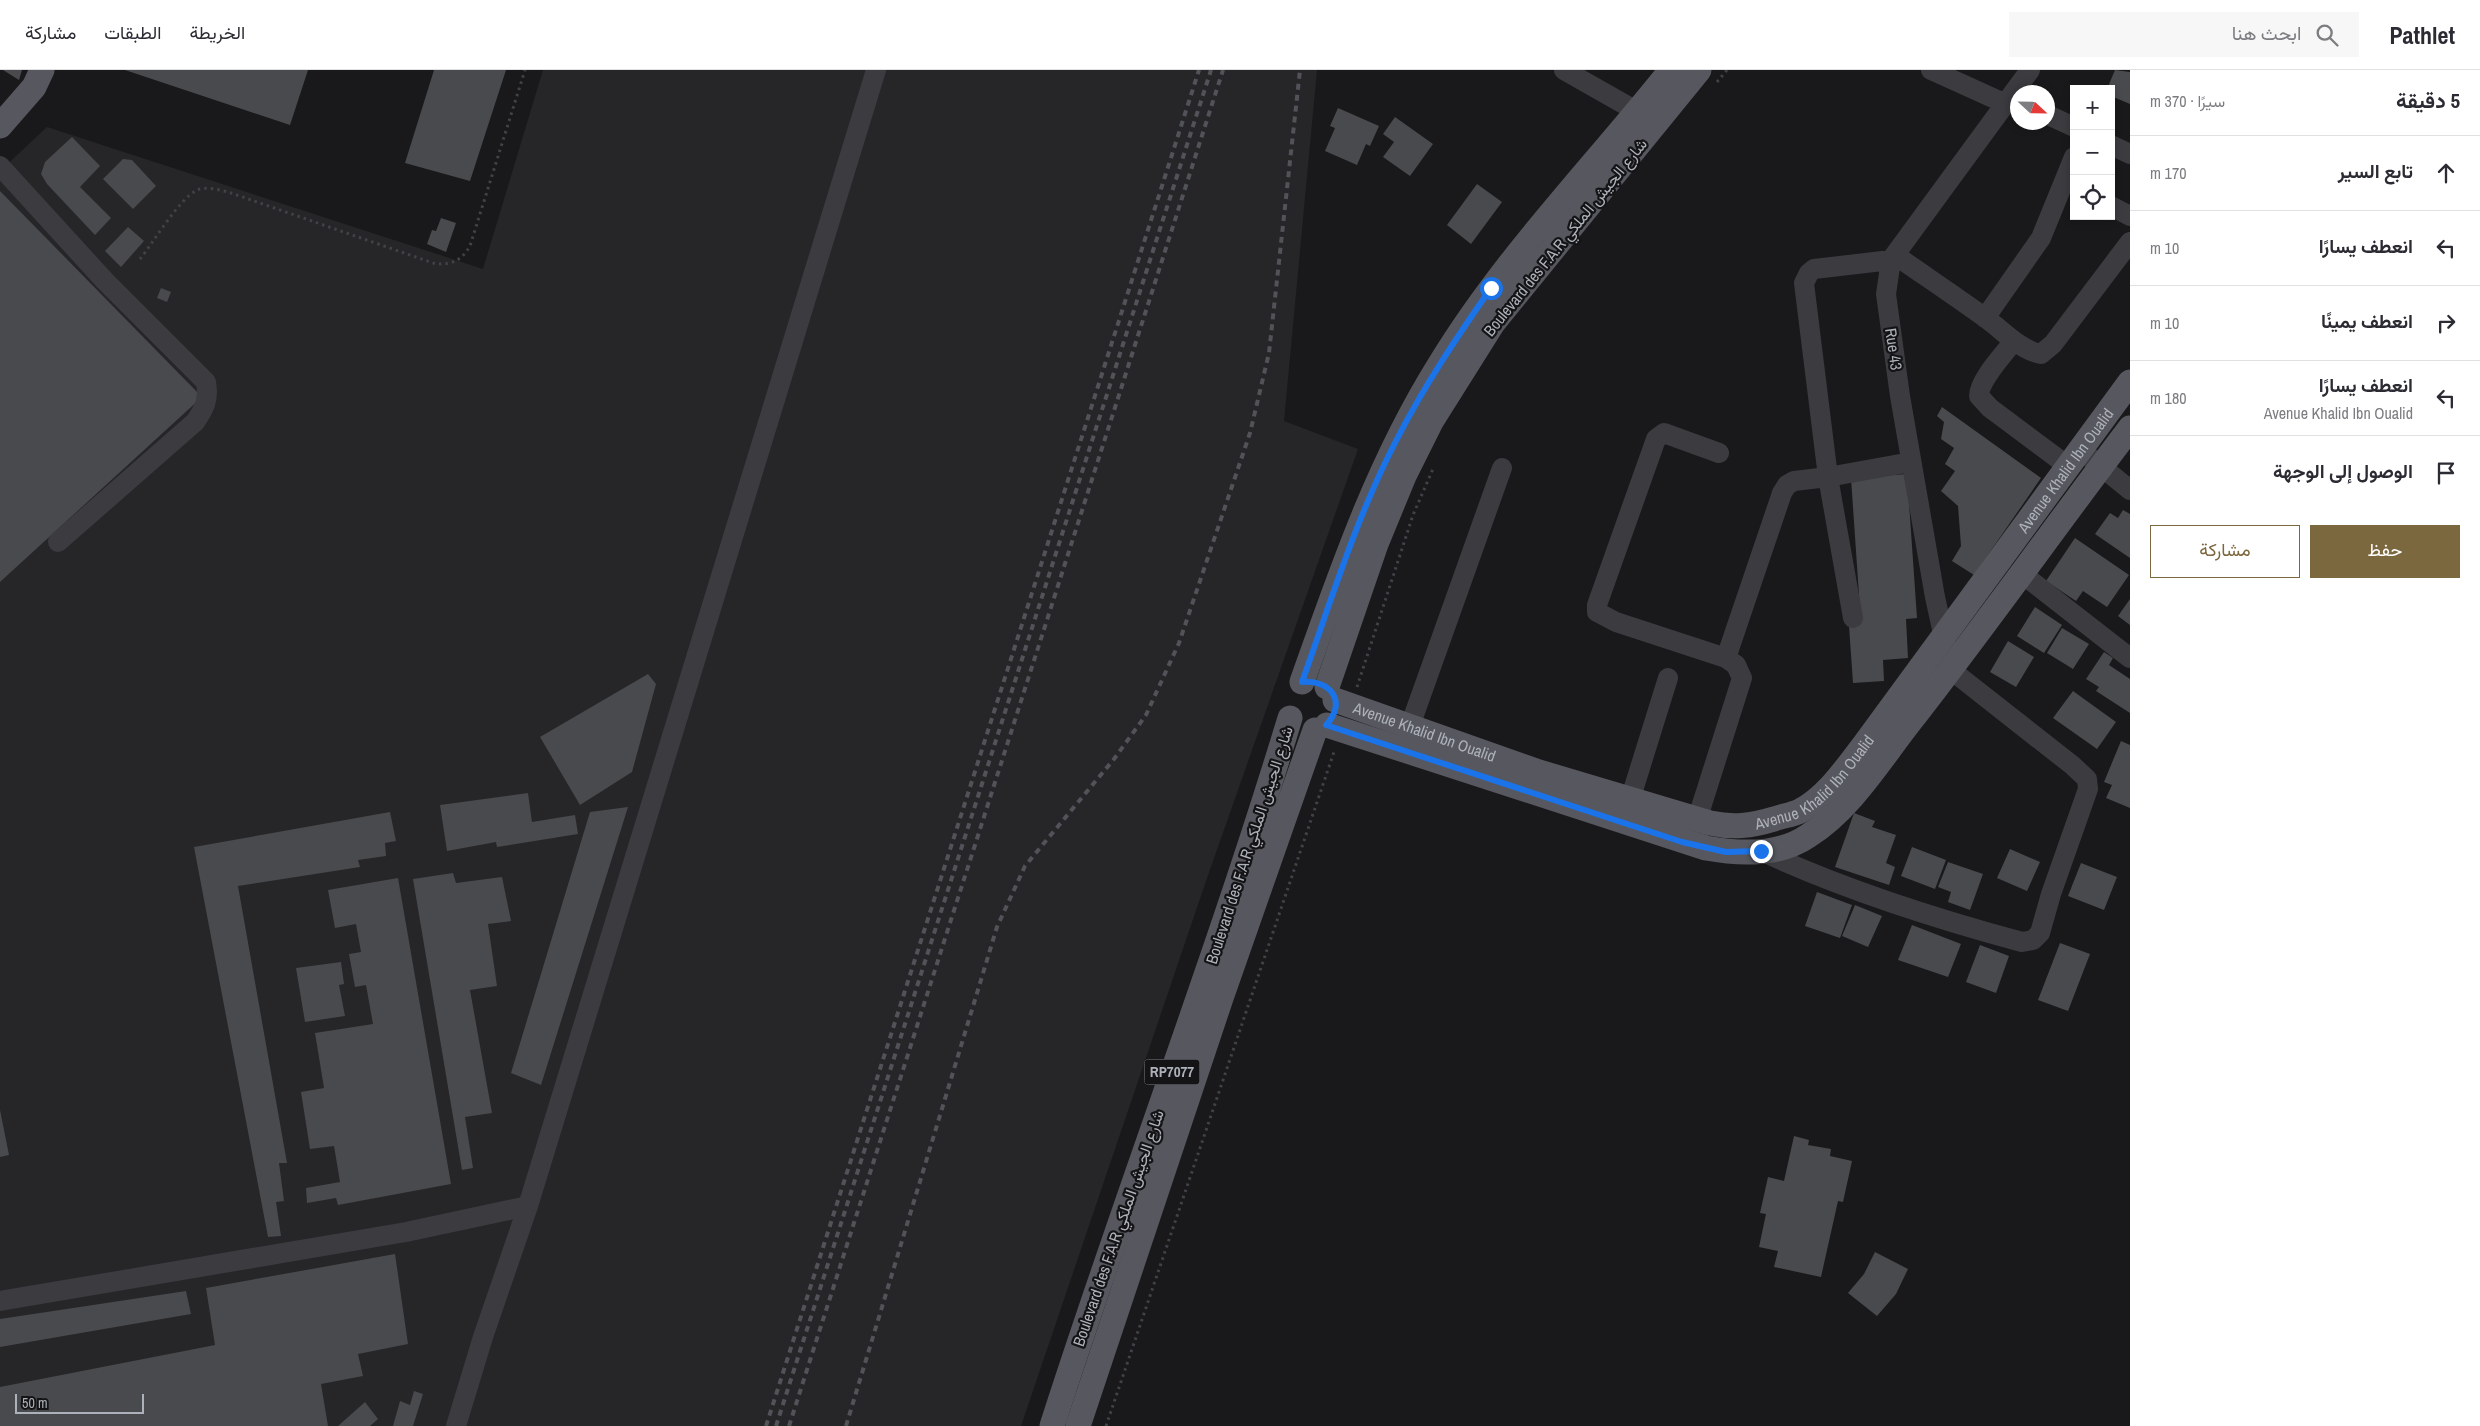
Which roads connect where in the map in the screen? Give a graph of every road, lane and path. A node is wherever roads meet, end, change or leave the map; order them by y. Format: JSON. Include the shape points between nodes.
{"nodes":[{"id":1,"x":42,"y":70,"type":"edge"},
{"id":2,"x":525,"y":70,"type":"edge"},
{"id":3,"x":876,"y":70,"type":"edge"},
{"id":4,"x":1564,"y":70,"type":"edge"},
{"id":5,"x":1671,"y":70,"type":"edge"},
{"id":6,"x":1727,"y":70,"type":"edge"},
{"id":7,"x":1932,"y":70,"type":"edge"},
{"id":8,"x":2030,"y":70,"type":"edge"},
{"id":9,"x":1707,"y":77,"type":"edge"},
{"id":10,"x":2020,"y":85,"type":"edge"},
{"id":11,"x":2010,"y":100,"type":"edge"},
{"id":12,"x":1638,"y":112,"type":"junction"},
{"id":13,"x":2055,"y":118,"type":"edge"},
{"id":14,"x":2070,"y":125,"type":"edge"},
{"id":15,"x":0,"y":126,"type":"edge"},
{"id":16,"x":2115,"y":147,"type":"edge"},
{"id":17,"x":2130,"y":154,"type":"edge"},
{"id":18,"x":0,"y":166,"type":"edge"},
{"id":19,"x":2070,"y":168,"type":"edge"},
{"id":20,"x":2115,"y":208,"type":"edge"},
{"id":21,"x":2130,"y":216,"type":"edge"},
{"id":22,"x":2130,"y":242,"type":"edge"},
{"id":23,"x":1893,"y":258,"type":"junction"},
{"id":24,"x":140,"y":259,"type":"dead end"},
{"id":25,"x":1985,"y":318,"type":"junction"},
{"id":26,"x":2014,"y":341,"type":"junction"},
{"id":27,"x":2130,"y":382,"type":"edge"},
{"id":28,"x":2130,"y":428,"type":"edge"},
{"id":29,"x":1719,"y":453,"type":"dead end"},
{"id":30,"x":2075,"y":458,"type":"junction"},
{"id":31,"x":1911,"y":462,"type":"junction"},
{"id":32,"x":1435,"y":463,"type":"dead end"},
{"id":33,"x":2101,"y":466,"type":"junction"},
{"id":34,"x":1502,"y":468,"type":"dead end"},
{"id":35,"x":1828,"y":477,"type":"junction"},
{"id":36,"x":2130,"y":490,"type":"edge"},
{"id":37,"x":58,"y":542,"type":"dead end"},
{"id":38,"x":2021,"y":572,"type":"junction"},
{"id":39,"x":1853,"y":618,"type":"dead end"},
{"id":40,"x":1943,"y":636,"type":"junction"},
{"id":41,"x":1726,"y":658,"type":"junction"},
{"id":42,"x":2130,"y":658,"type":"edge"},
{"id":43,"x":1950,"y":670,"type":"junction"},
{"id":44,"x":1668,"y":678,"type":"dead end"},
{"id":45,"x":1302,"y":682,"type":"junction"},
{"id":46,"x":1338,"y":698,"type":"junction"},
{"id":47,"x":1290,"y":718,"type":"junction"},
{"id":48,"x":1410,"y":726,"type":"junction"},
{"id":49,"x":1328,"y":728,"type":"junction"},
{"id":50,"x":1630,"y":800,"type":"junction"},
{"id":51,"x":1697,"y":820,"type":"junction"},
{"id":52,"x":1761,"y":851,"type":"junction"},
{"id":53,"x":528,"y":1206,"type":"junction"},
{"id":54,"x":0,"y":1300,"type":"edge"},
{"id":55,"x":456,"y":1426,"type":"edge"},
{"id":56,"x":1052,"y":1426,"type":"edge"},
{"id":57,"x":1078,"y":1426,"type":"edge"},
{"id":58,"x":1106,"y":1426,"type":"edge"}],
"edges":[{"from":1,"to":15,"type":"main road","via":[[34,87]]},
{"from":2,"to":24,"type":"path","via":[[470,246],[463,257],[451,264],[436,264],[213,189],[197,190],[181,205]]},
{"from":3,"to":53,"type":"street"},
{"from":4,"to":12,"type":"street"},
{"from":5,"to":12,"type":"main road","name":"Boulevard des F.A.R شارع الجيش الملكي","number":"RP7077"},
{"from":6,"to":9,"type":"path"},
{"from":7,"to":11,"type":"street"},
{"from":8,"to":10,"type":"street","name":"Rue 43"},
{"from":9,"to":46,"type":"main road","name":"Boulevard des F.A.R شارع الجيش الملكي","number":"RP7077","via":[[1493,323],[1432,420],[1376,544]]},
{"from":11,"to":23,"type":"street","name":"Rue 43"},
{"from":12,"to":45,"type":"main road","name":"Boulevard des F.A.R شارع الجيش الملكي","number":"RP7077","via":[[1530,237],[1435,371],[1396,439],[1374,488]]},
{"from":13,"to":14,"type":"street"},
{"from":16,"to":17,"type":"street"},
{"from":18,"to":37,"type":"street","via":[[106,281],[206,382],[209,396],[195,422]]},
{"from":19,"to":25,"type":"street","via":[[2041,238]]},
{"from":20,"to":21,"type":"street"},
{"from":22,"to":26,"type":"street","via":[[2046,352],[2034,353]]},
{"from":23,"to":25,"type":"street"},
{"from":23,"to":31,"type":"street","name":"Rue 43","via":[[1886,294]]},
{"from":23,"to":35,"type":"street","via":[[1819,268],[1806,278],[1804,290]]},
{"from":25,"to":26,"type":"street"},
{"from":26,"to":30,"type":"street","via":[[1984,380],[1979,396],[1990,408]]},
{"from":27,"to":30,"type":"main road","name":"Avenue Khalid Ibn Oualid"},
{"from":28,"to":33,"type":"main road","name":"Avenue Khalid Ibn Oualid"},
{"from":29,"to":41,"type":"street","via":[[1674,435],[1664,433],[1656,439],[1597,612],[1616,622]]},
{"from":30,"to":33,"type":"street"},
{"from":30,"to":40,"type":"main road","name":"Avenue Khalid Ibn Oualid"},
{"from":31,"to":35,"type":"street"},
{"from":31,"to":40,"type":"street","name":"Rue 43"},
{"from":32,"to":46,"type":"path"},
{"from":33,"to":36,"type":"street"},
{"from":33,"to":38,"type":"main road","name":"Avenue Khalid Ibn Oualid"},
{"from":34,"to":48,"type":"street"},
{"from":35,"to":39,"type":"street"},
{"from":35,"to":41,"type":"street","via":[[1794,481],[1787,485]]},
{"from":38,"to":42,"type":"street"},
{"from":38,"to":43,"type":"main road","name":"Avenue Khalid Ibn Oualid"},
{"from":40,"to":43,"type":"street","name":"Rue 43"},
{"from":40,"to":51,"type":"main road","name":"Avenue Khalid Ibn Oualid","via":[[1840,775],[1800,811],[1740,827]]},
{"from":41,"to":51,"type":"street","via":[[1736,665],[1742,678]]},
{"from":43,"to":52,"type":"main road","name":"Avenue Khalid Ibn Oualid","via":[[1878,766],[1829,821],[1790,846]]},
{"from":43,"to":52,"type":"street","via":[[2087,779],[2088,789],[2040,933],[2033,940],[2022,942],[1945,921],[1816,875]]},
{"from":44,"to":50,"type":"street"},
{"from":45,"to":46,"type":"main road","via":[[1316,681]]},
{"from":45,"to":47,"type":"main road","name":"Boulevard des F.A.R شارع الجيش الملكي","number":"RP7077","via":[[1293,689],[1288,700]]},
{"from":46,"to":48,"type":"main road","name":"Avenue Khalid Ibn Oualid"},
{"from":46,"to":49,"type":"main road","name":"Boulevard des F.A.R شارع الجيش الملكي","number":"RP7077"},
{"from":47,"to":49,"type":"main road","name":"Boulevard des F.A.R شارع الجيش الملكي","via":[[1298,726]]},
{"from":47,"to":56,"type":"main road","name":"Boulevard des F.A.R شارع الجيش الملكي","number":"RP7077","via":[[1258,825]]},
{"from":48,"to":50,"type":"main road","name":"Avenue Khalid Ibn Oualid"},
{"from":49,"to":52,"type":"main road","name":"Avenue Khalid Ibn Oualid","via":[[1682,842],[1726,852]]},
{"from":49,"to":57,"type":"main road","name":"Boulevard des F.A.R شارع الجيش الملكي","number":"RP7077","via":[[1221,998]]},
{"from":49,"to":58,"type":"path"},
{"from":50,"to":51,"type":"main road","name":"Avenue Khalid Ibn Oualid"},
{"from":53,"to":54,"type":"street","via":[[406,1232]]},
{"from":53,"to":55,"type":"street"}]}
